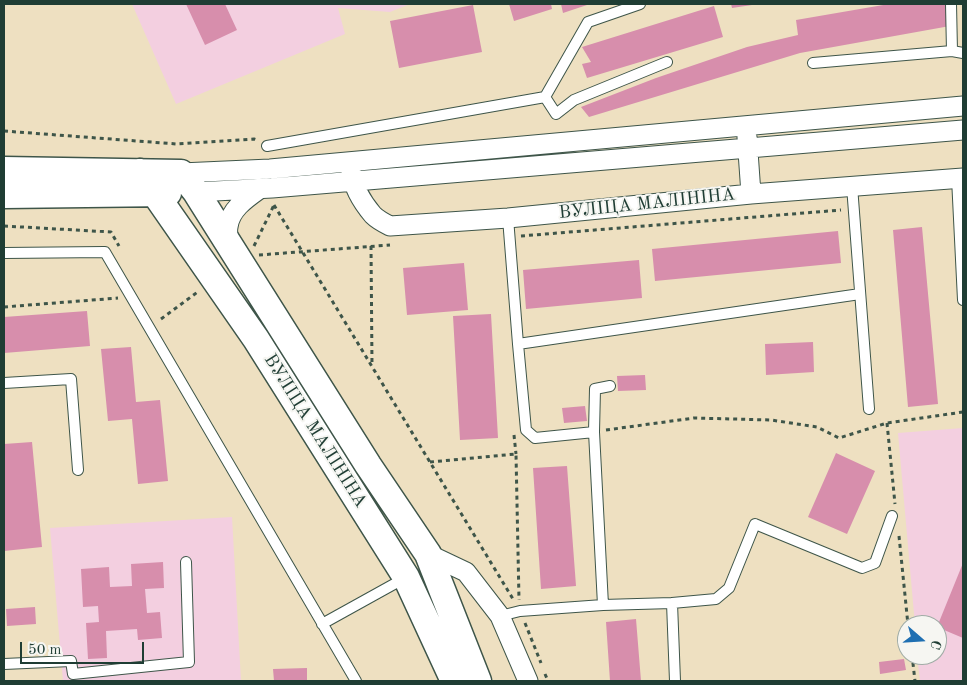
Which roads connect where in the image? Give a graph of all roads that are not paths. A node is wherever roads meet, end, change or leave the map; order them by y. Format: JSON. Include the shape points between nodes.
{"nodes":[{"id":1,"x":640,"y":4,"type":"edge"},
{"id":2,"x":951,"y":4,"type":"edge"},
{"id":3,"x":952,"y":51,"type":"junction"},
{"id":4,"x":963,"y":54,"type":"edge"},
{"id":5,"x":667,"y":62,"type":"dead end"},
{"id":6,"x":813,"y":63,"type":"dead end"},
{"id":7,"x":545,"y":97,"type":"junction"},
{"id":8,"x":963,"y":106,"type":"edge"},
{"id":9,"x":746,"y":126,"type":"junction"},
{"id":10,"x":963,"y":130,"type":"edge"},
{"id":11,"x":267,"y":146,"type":"road end"},
{"id":12,"x":748,"y":148,"type":"junction"},
{"id":13,"x":351,"y":162,"type":"junction"},
{"id":14,"x":4,"y":170,"type":"edge"},
{"id":15,"x":960,"y":178,"type":"edge"},
{"id":16,"x":352,"y":181,"type":"junction"},
{"id":17,"x":188,"y":182,"type":"junction"},
{"id":18,"x":147,"y":183,"type":"junction"},
{"id":19,"x":852,"y":186,"type":"junction"},
{"id":20,"x":269,"y":194,"type":"junction"},
{"id":21,"x":751,"y":194,"type":"junction"},
{"id":22,"x":4,"y":195,"type":"edge"},
{"id":23,"x":508,"y":218,"type":"junction"},
{"id":24,"x":241,"y":245,"type":"junction"},
{"id":25,"x":4,"y":253,"type":"edge"},
{"id":26,"x":860,"y":294,"type":"junction"},
{"id":27,"x":963,"y":300,"type":"edge"},
{"id":28,"x":518,"y":344,"type":"junction"},
{"id":29,"x":4,"y":383,"type":"edge"},
{"id":30,"x":610,"y":386,"type":"dead end"},
{"id":31,"x":870,"y":409,"type":"dead end"},
{"id":32,"x":594,"y":432,"type":"junction"},
{"id":33,"x":78,"y":470,"type":"dead end"},
{"id":34,"x":892,"y":516,"type":"dead end"},
{"id":35,"x":428,"y":554,"type":"junction"},
{"id":36,"x":186,"y":562,"type":"dead end"},
{"id":37,"x":406,"y":577,"type":"junction"},
{"id":38,"x":672,"y":603,"type":"junction"},
{"id":39,"x":603,"y":605,"type":"junction"},
{"id":40,"x":500,"y":616,"type":"junction"},
{"id":41,"x":322,"y":624,"type":"junction"},
{"id":42,"x":4,"y":664,"type":"edge"},
{"id":43,"x":356,"y":681,"type":"edge"},
{"id":44,"x":454,"y":681,"type":"edge"},
{"id":45,"x":478,"y":681,"type":"edge"},
{"id":46,"x":528,"y":681,"type":"edge"},
{"id":47,"x":675,"y":681,"type":"edge"}],
"edges":[{"from":1,"to":7,"type":"lane","via":[[588,22]]},
{"from":2,"to":3,"type":"lane"},
{"from":3,"to":4,"type":"lane"},
{"from":3,"to":6,"type":"lane"},
{"from":5,"to":7,"type":"lane","via":[[574,100],[556,114]]},
{"from":7,"to":11,"type":"lane"},
{"from":8,"to":9,"type":"street"},
{"from":9,"to":12,"type":"street"},
{"from":9,"to":13,"type":"street"},
{"from":10,"to":12,"type":"street"},
{"from":12,"to":16,"type":"street"},
{"from":12,"to":21,"type":"street"},
{"from":13,"to":16,"type":"street"},
{"from":13,"to":17,"type":"street","via":[[270,169]]},
{"from":14,"to":18,"type":"main road"},
{"from":15,"to":19,"type":"street","name":"ВУЛІЦА МАЛІНІНА"},
{"from":15,"to":27,"type":"lane"},
{"from":16,"to":20,"type":"street"},
{"from":16,"to":23,"type":"street","name":"ВУЛІЦА МАЛІНІНА","via":[[374,216],[390,226]]},
{"from":17,"to":18,"type":"main road"},
{"from":17,"to":20,"type":"street"},
{"from":17,"to":24,"type":"main road","name":"ВУЛІЦА МАЛІНІНА"},
{"from":18,"to":22,"type":"main road"},
{"from":18,"to":37,"type":"main road","name":"ВУЛІЦА МАЛІНІНА","via":[[256,339]]},
{"from":19,"to":21,"type":"street","name":"ВУЛІЦА МАЛІНІНА"},
{"from":19,"to":26,"type":"lane"},
{"from":20,"to":24,"type":"street","via":[[244,201],[232,213],[228,227]]},
{"from":21,"to":23,"type":"street","name":"ВУЛІЦА МАЛІНІНА"},
{"from":23,"to":28,"type":"lane"},
{"from":24,"to":35,"type":"main road","name":"ВУЛІЦА МАЛІНІНА","via":[[368,465]]},
{"from":25,"to":41,"type":"lane","via":[[106,252]]},
{"from":26,"to":28,"type":"lane"},
{"from":26,"to":31,"type":"lane"},
{"from":28,"to":32,"type":"lane","via":[[526,430],[535,438]]},
{"from":29,"to":33,"type":"lane","via":[[71,379]]},
{"from":30,"to":32,"type":"lane","via":[[595,389]]},
{"from":32,"to":39,"type":"lane"},
{"from":34,"to":38,"type":"lane","via":[[875,563],[862,568],[755,524],[729,588],[716,599]]},
{"from":35,"to":40,"type":"street","via":[[466,572]]},
{"from":35,"to":45,"type":"main road","name":"ВУЛІЦА МАЛІНІНА"},
{"from":36,"to":42,"type":"lane","via":[[189,662],[73,674],[71,661]]},
{"from":37,"to":41,"type":"lane"},
{"from":37,"to":44,"type":"main road","name":"ВУЛІЦА МАЛІНІНА"},
{"from":38,"to":39,"type":"lane"},
{"from":38,"to":47,"type":"lane"},
{"from":39,"to":40,"type":"lane","via":[[520,611]]},
{"from":40,"to":46,"type":"street"},
{"from":41,"to":43,"type":"lane"}]}
